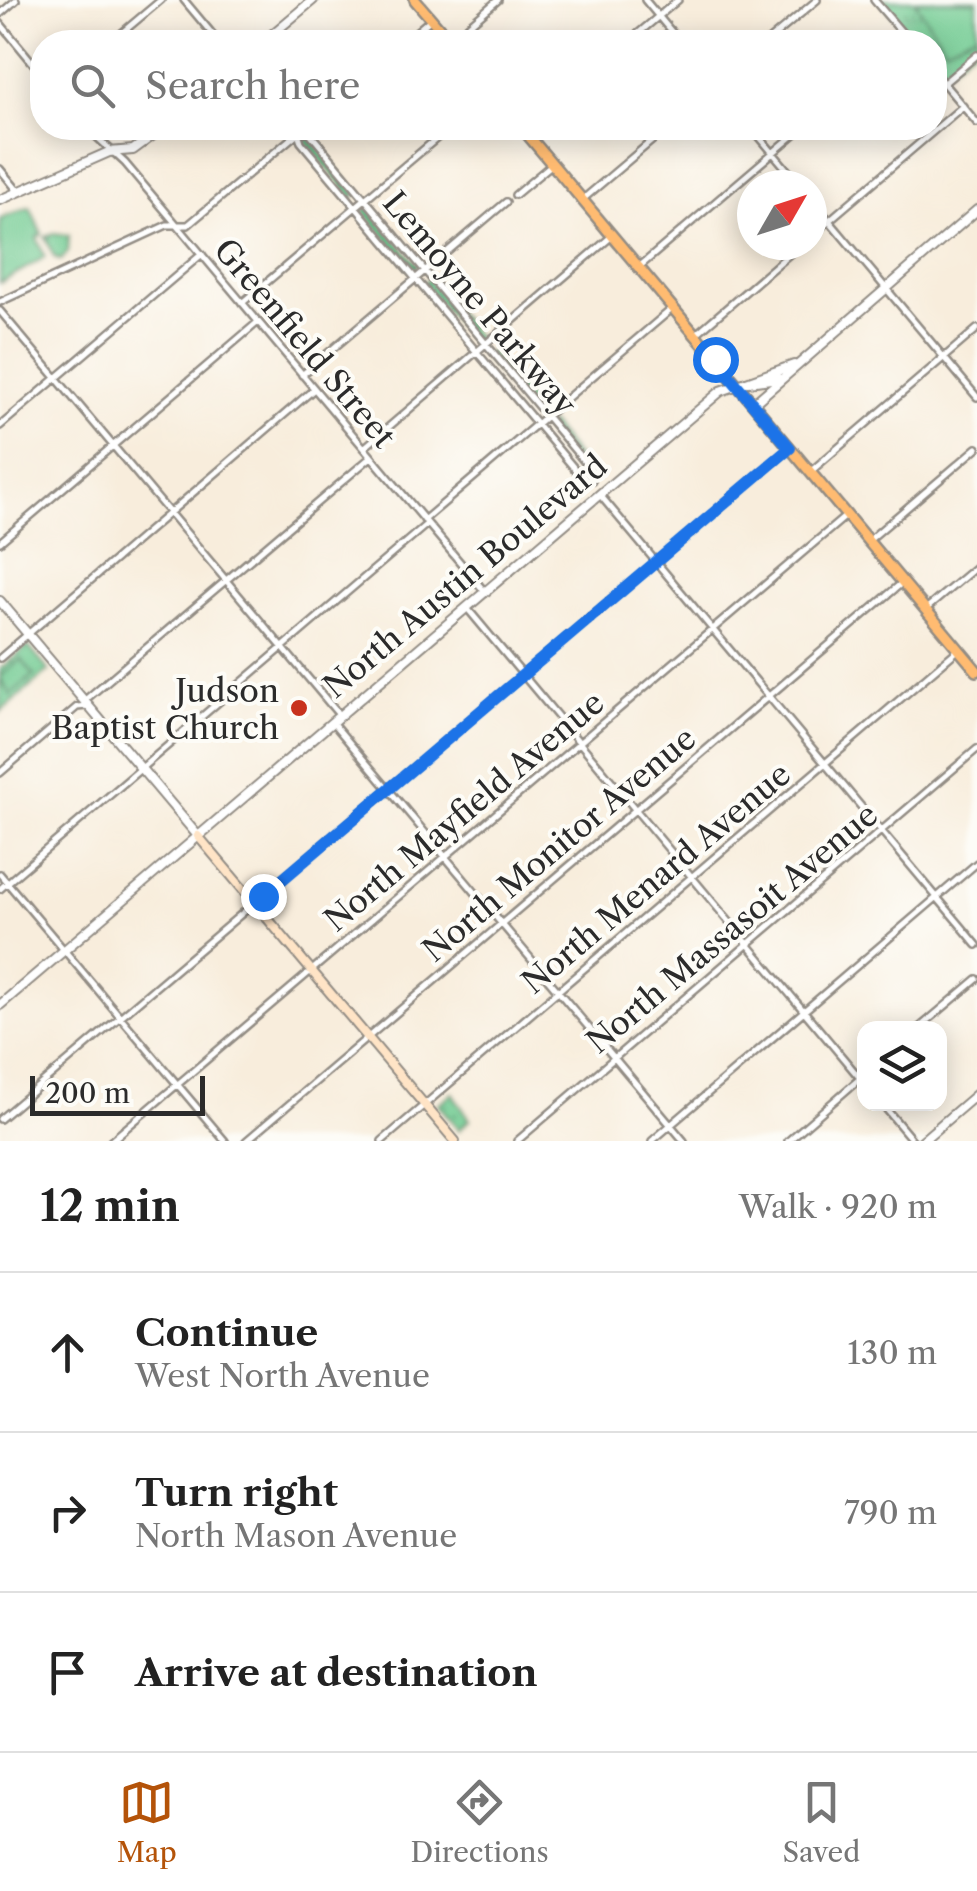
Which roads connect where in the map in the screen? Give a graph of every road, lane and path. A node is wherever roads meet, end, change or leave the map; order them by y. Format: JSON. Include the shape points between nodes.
{"nodes":[{"id":1,"x":16,"y":0,"type":"edge"},
{"id":2,"x":161,"y":0,"type":"edge"},
{"id":3,"x":184,"y":0,"type":"edge"},
{"id":4,"x":314,"y":0,"type":"edge"},
{"id":5,"x":415,"y":0,"type":"edge"},
{"id":6,"x":498,"y":0,"type":"edge"},
{"id":7,"x":645,"y":0,"type":"edge"},
{"id":8,"x":678,"y":0,"type":"edge"},
{"id":9,"x":817,"y":0,"type":"edge"},
{"id":10,"x":874,"y":0,"type":"edge"},
{"id":11,"x":0,"y":14,"type":"edge"},
{"id":12,"x":658,"y":16,"type":"junction"},
{"id":13,"x":431,"y":19,"type":"junction"},
{"id":14,"x":0,"y":24,"type":"edge"},
{"id":15,"x":125,"y":30,"type":"edge"},
{"id":16,"x":209,"y":30,"type":"edge"},
{"id":17,"x":278,"y":30,"type":"edge"},
{"id":18,"x":418,"y":30,"type":"edge"},
{"id":19,"x":440,"y":30,"type":"edge"},
{"id":20,"x":464,"y":30,"type":"edge"},
{"id":21,"x":642,"y":30,"type":"edge"},
{"id":22,"x":670,"y":30,"type":"edge"},
{"id":23,"x":781,"y":30,"type":"edge"},
{"id":24,"x":897,"y":30,"type":"edge"},
{"id":25,"x":977,"y":54,"type":"edge"},
{"id":26,"x":30,"y":60,"type":"edge"},
{"id":27,"x":947,"y":80,"type":"edge"},
{"id":28,"x":947,"y":87,"type":"edge"},
{"id":29,"x":963,"y":106,"type":"junction"},
{"id":30,"x":947,"y":120,"type":"edge"},
{"id":31,"x":977,"y":122,"type":"edge"},
{"id":32,"x":98,"y":140,"type":"edge"},
{"id":33,"x":147,"y":140,"type":"edge"},
{"id":34,"x":289,"y":140,"type":"edge"},
{"id":35,"x":301,"y":140,"type":"edge"},
{"id":36,"x":315,"y":140,"type":"edge"},
{"id":37,"x":435,"y":140,"type":"edge"},
{"id":38,"x":534,"y":140,"type":"edge"},
{"id":39,"x":652,"y":140,"type":"edge"},
{"id":40,"x":762,"y":140,"type":"edge"},
{"id":41,"x":788,"y":140,"type":"edge"},
{"id":42,"x":923,"y":140,"type":"edge"},
{"id":43,"x":109,"y":152,"type":"junction"},
{"id":44,"x":773,"y":153,"type":"junction"},
{"id":45,"x":552,"y":164,"type":"junction"},
{"id":46,"x":0,"y":169,"type":"edge"},
{"id":47,"x":787,"y":170,"type":"edge"},
{"id":48,"x":18,"y":191,"type":"junction"},
{"id":49,"x":515,"y":195,"type":"dead end"},
{"id":50,"x":0,"y":200,"type":"edge"},
{"id":51,"x":364,"y":200,"type":"junction"},
{"id":52,"x":582,"y":200,"type":"junction"},
{"id":53,"x":506,"y":202,"type":"dead end"},
{"id":54,"x":355,"y":207,"type":"junction"},
{"id":55,"x":977,"y":210,"type":"edge"},
{"id":56,"x":827,"y":218,"type":"edge"},
{"id":57,"x":829,"y":220,"type":"junction"},
{"id":58,"x":178,"y":226,"type":"junction"},
{"id":59,"x":612,"y":236,"type":"junction"},
{"id":60,"x":202,"y":254,"type":"junction"},
{"id":61,"x":782,"y":260,"type":"edge"},
{"id":62,"x":639,"y":268,"type":"junction"},
{"id":63,"x":424,"y":272,"type":"junction"},
{"id":64,"x":415,"y":279,"type":"junction"},
{"id":65,"x":886,"y":288,"type":"junction"},
{"id":66,"x":0,"y":302,"type":"edge"},
{"id":67,"x":242,"y":303,"type":"junction"},
{"id":68,"x":673,"y":308,"type":"junction"},
{"id":69,"x":0,"y":311,"type":"edge"},
{"id":70,"x":258,"y":322,"type":"junction"},
{"id":71,"x":977,"y":328,"type":"edge"},
{"id":72,"x":695,"y":335,"type":"junction"},
{"id":73,"x":486,"y":344,"type":"junction"},
{"id":74,"x":476,"y":352,"type":"junction"},
{"id":75,"x":944,"y":357,"type":"junction"},
{"id":76,"x":794,"y":365,"type":"junction"},
{"id":77,"x":302,"y":375,"type":"junction"},
{"id":78,"x":782,"y":377,"type":"junction"},
{"id":79,"x":56,"y":378,"type":"junction"},
{"id":80,"x":741,"y":383,"type":"junction"},
{"id":81,"x":314,"y":389,"type":"junction"},
{"id":82,"x":977,"y":397,"type":"edge"},
{"id":83,"x":753,"y":404,"type":"junction"},
{"id":84,"x":546,"y":416,"type":"junction"},
{"id":85,"x":537,"y":424,"type":"junction"},
{"id":86,"x":0,"y":426,"type":"edge"},
{"id":87,"x":112,"y":445,"type":"junction"},
{"id":88,"x":364,"y":448,"type":"junction"},
{"id":89,"x":790,"y":448,"type":"junction"},
{"id":90,"x":977,"y":448,"type":"edge"},
{"id":91,"x":371,"y":456,"type":"junction"},
{"id":92,"x":810,"y":472,"type":"junction"},
{"id":93,"x":600,"y":495,"type":"junction"},
{"id":94,"x":170,"y":513,"type":"junction"},
{"id":95,"x":846,"y":516,"type":"junction"},
{"id":96,"x":426,"y":522,"type":"junction"},
{"id":97,"x":868,"y":541,"type":"junction"},
{"id":98,"x":0,"y":542,"type":"edge"},
{"id":99,"x":656,"y":562,"type":"junction"},
{"id":100,"x":977,"y":566,"type":"edge"},
{"id":101,"x":226,"y":580,"type":"junction"},
{"id":102,"x":902,"y":582,"type":"junction"},
{"id":103,"x":485,"y":592,"type":"junction"},
{"id":104,"x":0,"y":601,"type":"edge"},
{"id":105,"x":467,"y":608,"type":"junction"},
{"id":106,"x":926,"y":610,"type":"junction"},
{"id":107,"x":712,"y":628,"type":"junction"},
{"id":108,"x":28,"y":634,"type":"junction"},
{"id":109,"x":283,"y":648,"type":"junction"},
{"id":110,"x":959,"y":650,"type":"junction"},
{"id":111,"x":0,"y":658,"type":"edge"},
{"id":112,"x":977,"y":671,"type":"edge"},
{"id":113,"x":523,"y":675,"type":"junction"},
{"id":114,"x":768,"y":696,"type":"junction"},
{"id":115,"x":83,"y":705,"type":"junction"},
{"id":116,"x":336,"y":719,"type":"junction"},
{"id":117,"x":580,"y":742,"type":"junction"},
{"id":118,"x":977,"y":749,"type":"edge"},
{"id":119,"x":825,"y":764,"type":"junction"},
{"id":120,"x":138,"y":772,"type":"junction"},
{"id":121,"x":0,"y":773,"type":"edge"},
{"id":122,"x":388,"y":789,"type":"junction"},
{"id":123,"x":636,"y":809,"type":"junction"},
{"id":124,"x":881,"y":830,"type":"junction"},
{"id":125,"x":198,"y":836,"type":"junction"},
{"id":126,"x":445,"y":857,"type":"junction"},
{"id":127,"x":977,"y":863,"type":"edge"},
{"id":128,"x":0,"y":874,"type":"edge"},
{"id":129,"x":692,"y":877,"type":"junction"},
{"id":130,"x":7,"y":883,"type":"junction"},
{"id":131,"x":0,"y":890,"type":"edge"},
{"id":132,"x":937,"y":897,"type":"junction"},
{"id":133,"x":254,"y":903,"type":"junction"},
{"id":134,"x":501,"y":924,"type":"junction"},
{"id":135,"x":748,"y":944,"type":"junction"},
{"id":136,"x":977,"y":945,"type":"edge"},
{"id":137,"x":64,"y":950,"type":"junction"},
{"id":138,"x":311,"y":970,"type":"junction"},
{"id":139,"x":977,"y":979,"type":"edge"},
{"id":140,"x":558,"y":991,"type":"junction"},
{"id":141,"x":0,"y":1004,"type":"edge"},
{"id":142,"x":804,"y":1011,"type":"junction"},
{"id":143,"x":120,"y":1017,"type":"junction"},
{"id":144,"x":928,"y":1021,"type":"edge"},
{"id":145,"x":368,"y":1037,"type":"junction"},
{"id":146,"x":614,"y":1058,"type":"junction"},
{"id":147,"x":857,"y":1072,"type":"edge"},
{"id":148,"x":177,"y":1084,"type":"junction"},
{"id":149,"x":857,"y":1084,"type":"edge"},
{"id":150,"x":977,"y":1094,"type":"edge"},
{"id":151,"x":424,"y":1104,"type":"junction"},
{"id":152,"x":888,"y":1111,"type":"edge"},
{"id":153,"x":0,"y":1119,"type":"edge"},
{"id":154,"x":670,"y":1125,"type":"junction"},
{"id":155,"x":111,"y":1141,"type":"edge"},
{"id":156,"x":225,"y":1141,"type":"edge"},
{"id":157,"x":246,"y":1141,"type":"edge"},
{"id":158,"x":382,"y":1141,"type":"edge"},
{"id":159,"x":456,"y":1141,"type":"edge"},
{"id":160,"x":517,"y":1141,"type":"edge"},
{"id":161,"x":652,"y":1141,"type":"edge"},
{"id":162,"x":684,"y":1141,"type":"edge"},
{"id":163,"x":788,"y":1141,"type":"edge"},
{"id":164,"x":913,"y":1141,"type":"edge"},
{"id":165,"x":922,"y":1141,"type":"edge"}],
"edges":[{"from":1,"to":11,"type":"street"},
{"from":2,"to":15,"type":"street"},
{"from":3,"to":16,"type":"street"},
{"from":4,"to":17,"type":"street"},
{"from":5,"to":13,"type":"main road"},
{"from":6,"to":20,"type":"street"},
{"from":7,"to":12,"type":"street"},
{"from":8,"to":12,"type":"street"},
{"from":9,"to":23,"type":"street"},
{"from":10,"to":24,"type":"street"},
{"from":12,"to":21,"type":"street"},
{"from":12,"to":22,"type":"street"},
{"from":13,"to":18,"type":"street"},
{"from":13,"to":19,"type":"main road"},
{"from":14,"to":26,"type":"street"},
{"from":25,"to":27,"type":"street"},
{"from":28,"to":29,"type":"street"},
{"from":29,"to":30,"type":"street"},
{"from":29,"to":31,"type":"street"},
{"from":32,"to":43,"type":"street","name":"Greenfield Street"},
{"from":33,"to":43,"type":"street","via":[[134,150]]},
{"from":34,"to":58,"type":"street","via":[[188,225]]},
{"from":35,"to":54,"type":"street","name":"Lemoyne Parkway"},
{"from":36,"to":51,"type":"street","name":"Lemoyne Parkway"},
{"from":37,"to":51,"type":"street"},
{"from":38,"to":45,"type":"main road"},
{"from":39,"to":52,"type":"street"},
{"from":40,"to":44,"type":"street"},
{"from":41,"to":44,"type":"street"},
{"from":42,"to":57,"type":"street"},
{"from":43,"to":48,"type":"street"},
{"from":43,"to":58,"type":"street","name":"Greenfield Street"},
{"from":44,"to":47,"type":"street"},
{"from":44,"to":62,"type":"street"},
{"from":45,"to":49,"type":"street"},
{"from":45,"to":52,"type":"main road"},
{"from":46,"to":48,"type":"street"},
{"from":48,"to":50,"type":"street"},
{"from":51,"to":54,"type":"street"},
{"from":51,"to":63,"type":"street","name":"Lemoyne Parkway"},
{"from":52,"to":59,"type":"main road"},
{"from":53,"to":63,"type":"street"},
{"from":54,"to":64,"type":"street","name":"Lemoyne Parkway"},
{"from":54,"to":67,"type":"street"},
{"from":55,"to":65,"type":"street"},
{"from":56,"to":57,"type":"street"},
{"from":57,"to":65,"type":"street"},
{"from":58,"to":60,"type":"street","name":"Greenfield Street"},
{"from":58,"to":66,"type":"street","via":[[167,225]]},
{"from":59,"to":62,"type":"main road"},
{"from":59,"to":73,"type":"street"},
{"from":60,"to":67,"type":"street","name":"Greenfield Street"},
{"from":60,"to":79,"type":"street"},
{"from":61,"to":72,"type":"street"},
{"from":62,"to":68,"type":"main road"},
{"from":63,"to":64,"type":"street"},
{"from":63,"to":73,"type":"street","name":"Lemoyne Parkway"},
{"from":64,"to":74,"type":"street","name":"Lemoyne Parkway"},
{"from":64,"to":77,"type":"street"},
{"from":65,"to":75,"type":"street"},
{"from":65,"to":76,"type":"street"},
{"from":67,"to":70,"type":"street","name":"Greenfield Street"},
{"from":68,"to":72,"type":"main road"},
{"from":68,"to":84,"type":"street"},
{"from":69,"to":79,"type":"street"},
{"from":70,"to":77,"type":"street","name":"Greenfield Street"},
{"from":70,"to":87,"type":"street"},
{"from":71,"to":75,"type":"street"},
{"from":72,"to":80,"type":"main road"},
{"from":73,"to":74,"type":"street"},
{"from":73,"to":84,"type":"street","name":"Lemoyne Parkway"},
{"from":74,"to":85,"type":"street","name":"Lemoyne Parkway"},
{"from":74,"to":88,"type":"street"},
{"from":75,"to":82,"type":"street"},
{"from":75,"to":92,"type":"street"},
{"from":76,"to":78,"type":"street"},
{"from":76,"to":80,"type":"street"},
{"from":77,"to":81,"type":"street","name":"Greenfield Street"},
{"from":78,"to":80,"type":"street"},
{"from":78,"to":83,"type":"street"},
{"from":79,"to":86,"type":"street"},
{"from":79,"to":87,"type":"street"},
{"from":80,"to":83,"type":"main road"},
{"from":80,"to":93,"type":"street","name":"North Austin Boulevard","via":[[721,391]]},
{"from":81,"to":88,"type":"street","name":"Greenfield Street"},
{"from":81,"to":94,"type":"street"},
{"from":83,"to":89,"type":"main road"},
{"from":84,"to":85,"type":"street"},
{"from":84,"to":85,"type":"street","name":"Lemoyne Parkway","via":[[593,472],[592,480],[584,480]]},
{"from":85,"to":96,"type":"street"},
{"from":87,"to":94,"type":"street"},
{"from":87,"to":98,"type":"street"},
{"from":88,"to":91,"type":"street","name":"Greenfield Street"},
{"from":89,"to":92,"type":"main road"},
{"from":89,"to":99,"type":"street"},
{"from":90,"to":97,"type":"street"},
{"from":91,"to":96,"type":"street","name":"Greenfield Street"},
{"from":91,"to":101,"type":"street"},
{"from":92,"to":95,"type":"main road"},
{"from":93,"to":99,"type":"street"},
{"from":93,"to":103,"type":"street","name":"North Austin Boulevard"},
{"from":94,"to":101,"type":"street"},
{"from":94,"to":108,"type":"street"},
{"from":95,"to":97,"type":"main road"},
{"from":95,"to":107,"type":"street","name":"North Mayfield Avenue"},
{"from":96,"to":103,"type":"street","name":"Greenfield Street"},
{"from":96,"to":109,"type":"street"},
{"from":97,"to":102,"type":"main road"},
{"from":99,"to":107,"type":"street"},
{"from":99,"to":113,"type":"street"},
{"from":100,"to":106,"type":"street"},
{"from":101,"to":109,"type":"street"},
{"from":101,"to":115,"type":"street"},
{"from":102,"to":106,"type":"main road"},
{"from":102,"to":114,"type":"street","name":"North Monitor Avenue"},
{"from":103,"to":105,"type":"street","name":"North Austin Boulevard"},
{"from":104,"to":108,"type":"street"},
{"from":105,"to":113,"type":"street"},
{"from":105,"to":116,"type":"street","name":"North Austin Boulevard"},
{"from":106,"to":110,"type":"main road"},
{"from":107,"to":114,"type":"street"},
{"from":107,"to":117,"type":"street","name":"North Mayfield Avenue"},
{"from":108,"to":111,"type":"street"},
{"from":108,"to":115,"type":"street"},
{"from":109,"to":116,"type":"street"},
{"from":109,"to":120,"type":"street"},
{"from":110,"to":112,"type":"main road"},
{"from":110,"to":119,"type":"street","name":"North Menard Avenue"},
{"from":113,"to":117,"type":"street"},
{"from":113,"to":122,"type":"street"},
{"from":114,"to":119,"type":"street"},
{"from":114,"to":123,"type":"street","name":"North Monitor Avenue"},
{"from":115,"to":120,"type":"street"},
{"from":115,"to":121,"type":"street"},
{"from":116,"to":122,"type":"street"},
{"from":116,"to":125,"type":"street","name":"North Austin Boulevard"},
{"from":117,"to":123,"type":"street"},
{"from":117,"to":126,"type":"street","name":"North Mayfield Avenue"},
{"from":118,"to":124,"type":"street","name":"North Massasoit Avenue"},
{"from":119,"to":124,"type":"street"},
{"from":119,"to":129,"type":"street","name":"North Menard Avenue"},
{"from":120,"to":125,"type":"street"},
{"from":120,"to":130,"type":"street"},
{"from":122,"to":126,"type":"street"},
{"from":122,"to":133,"type":"street"},
{"from":123,"to":129,"type":"street"},
{"from":123,"to":134,"type":"street","name":"North Monitor Avenue"},
{"from":124,"to":132,"type":"street"},
{"from":124,"to":135,"type":"street","name":"North Massasoit Avenue"},
{"from":125,"to":133,"type":"main road"},
{"from":125,"to":137,"type":"street","name":"North Austin Boulevard"},
{"from":126,"to":134,"type":"street"},
{"from":126,"to":138,"type":"street","name":"North Mayfield Avenue"},
{"from":127,"to":132,"type":"street"},
{"from":128,"to":130,"type":"street"},
{"from":129,"to":135,"type":"street"},
{"from":129,"to":140,"type":"street","name":"North Menard Avenue"},
{"from":130,"to":131,"type":"street"},
{"from":130,"to":137,"type":"street"},
{"from":132,"to":136,"type":"street"},
{"from":132,"to":142,"type":"street"},
{"from":133,"to":138,"type":"main road"},
{"from":133,"to":143,"type":"street"},
{"from":134,"to":140,"type":"street"},
{"from":134,"to":145,"type":"street","name":"North Monitor Avenue"},
{"from":135,"to":142,"type":"street"},
{"from":135,"to":146,"type":"street","name":"North Massasoit Avenue"},
{"from":137,"to":141,"type":"street","name":"North Austin Boulevard"},
{"from":137,"to":143,"type":"street"},
{"from":138,"to":145,"type":"main road"},
{"from":138,"to":148,"type":"street","name":"North Mayfield Avenue"},
{"from":139,"to":144,"type":"street"},
{"from":140,"to":146,"type":"street"},
{"from":140,"to":151,"type":"street","name":"North Menard Avenue"},
{"from":142,"to":147,"type":"street"},
{"from":142,"to":154,"type":"street"},
{"from":143,"to":148,"type":"street"},
{"from":143,"to":153,"type":"street"},
{"from":145,"to":151,"type":"main road"},
{"from":145,"to":157,"type":"street","name":"North Monitor Avenue"},
{"from":146,"to":154,"type":"street"},
{"from":146,"to":160,"type":"street","name":"North Massasoit Avenue"},
{"from":148,"to":155,"type":"street","name":"North Mayfield Avenue"},
{"from":148,"to":156,"type":"street"},
{"from":149,"to":163,"type":"street"},
{"from":150,"to":165,"type":"street"},
{"from":151,"to":158,"type":"street","name":"North Menard Avenue"},
{"from":151,"to":159,"type":"main road"},
{"from":152,"to":164,"type":"street"},
{"from":154,"to":161,"type":"street"},
{"from":154,"to":162,"type":"street"}]}
